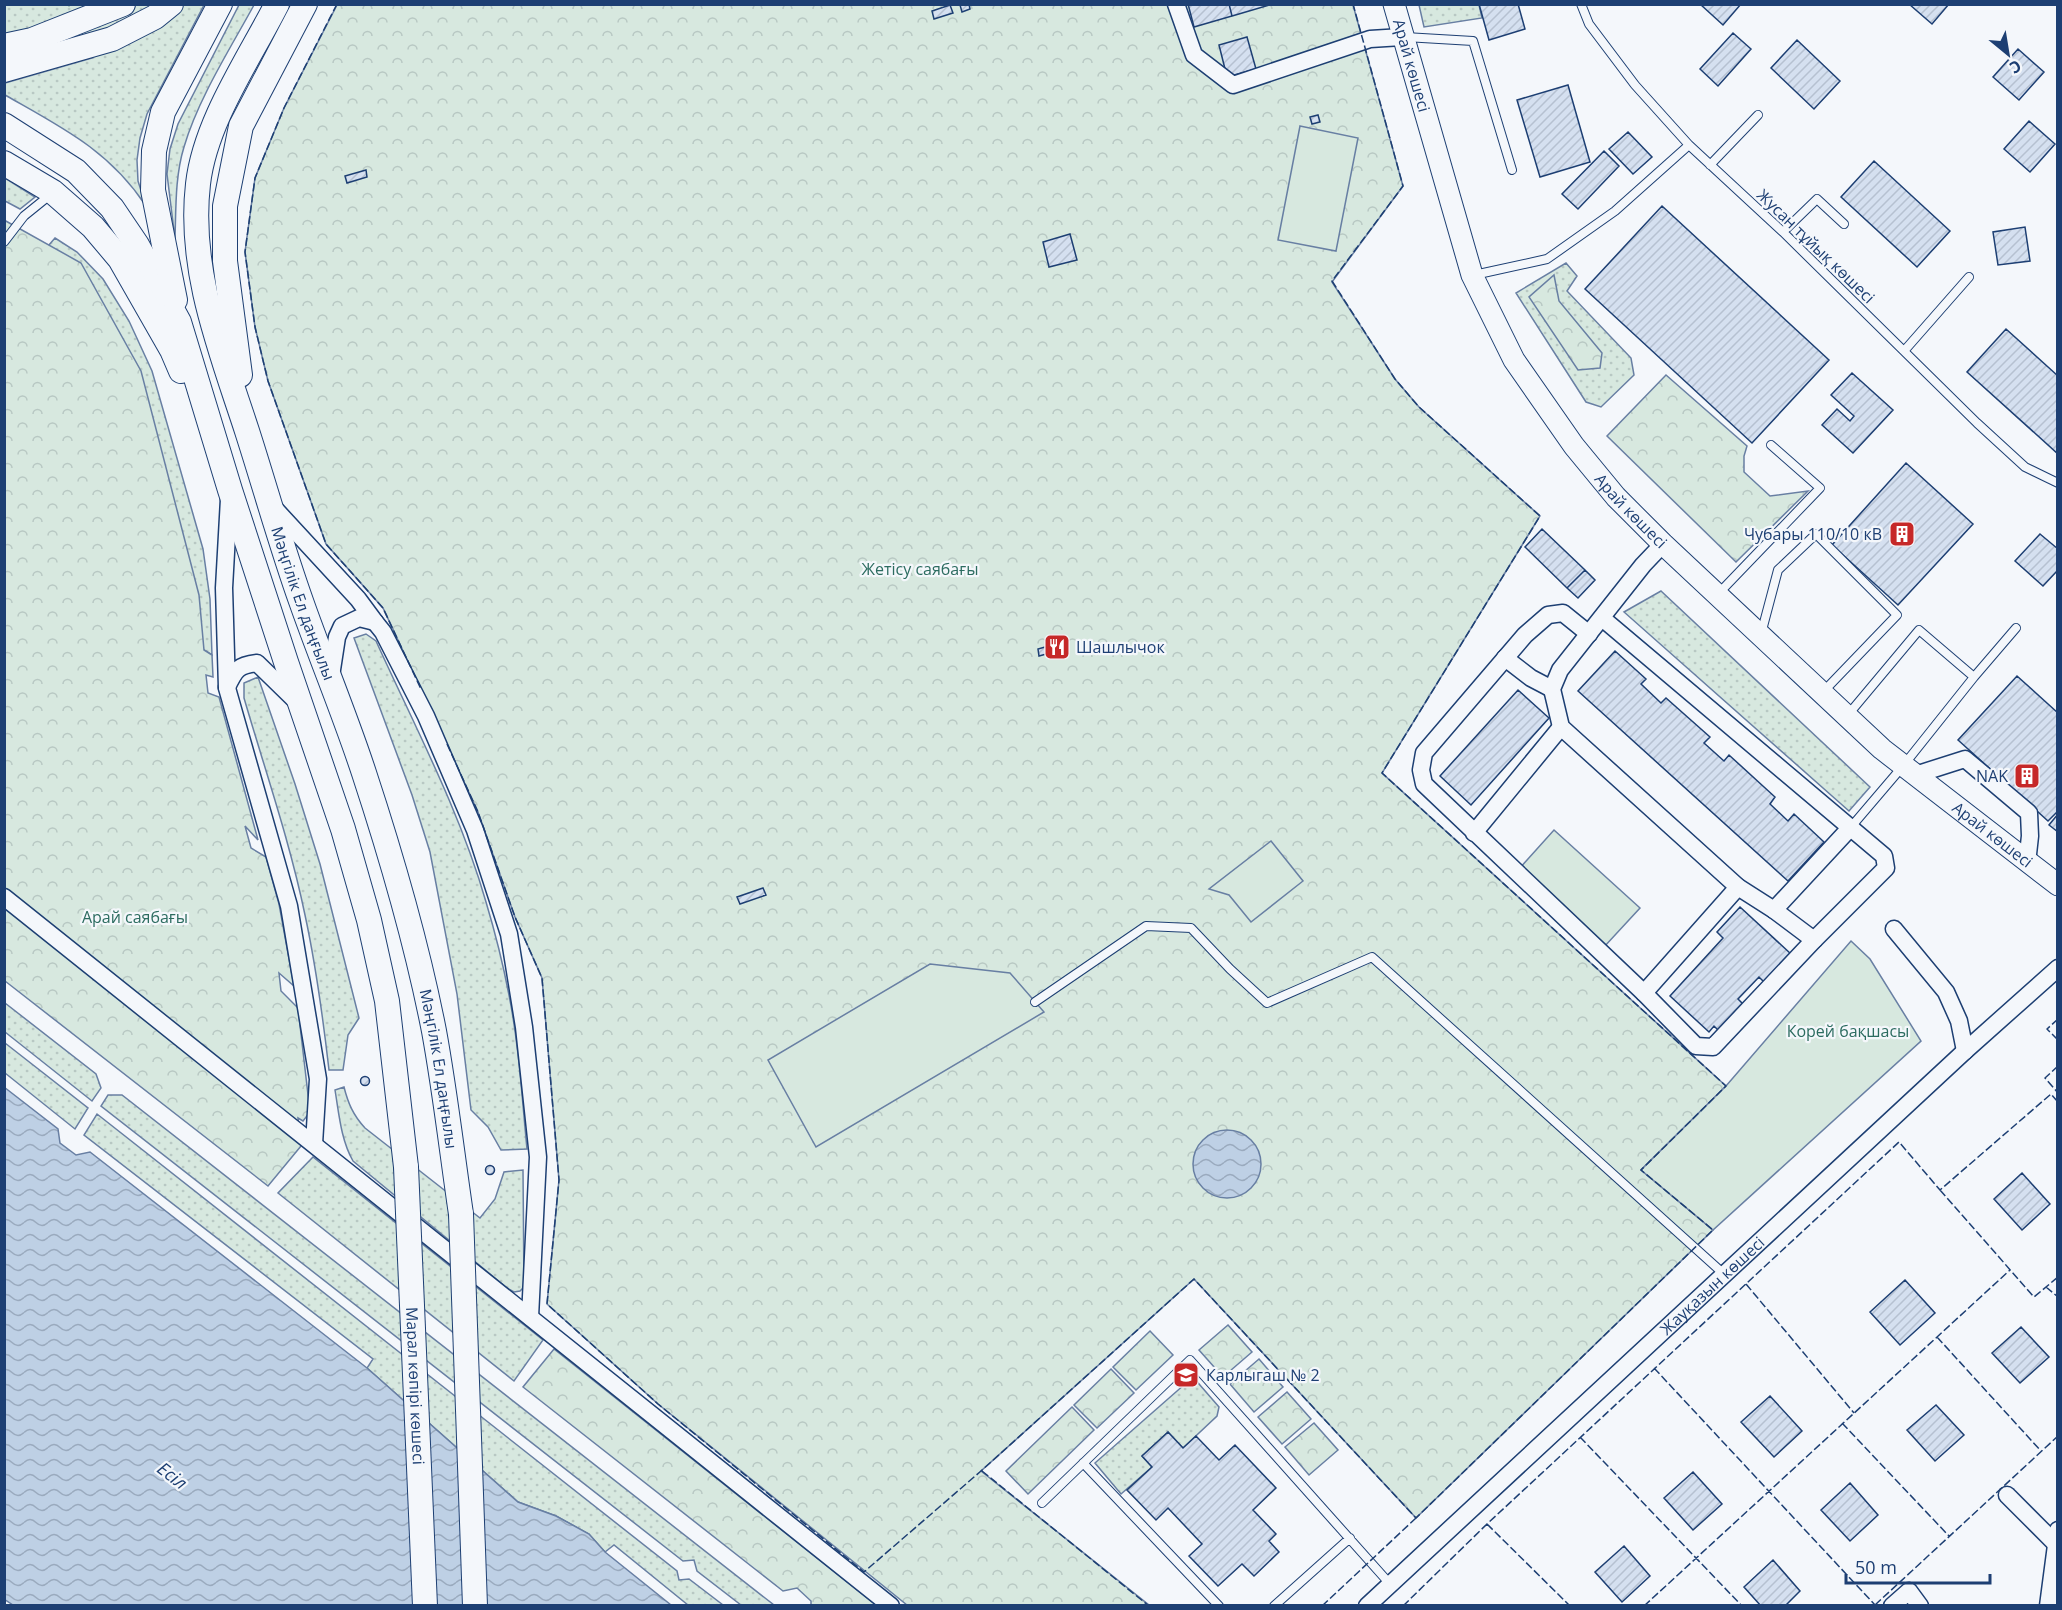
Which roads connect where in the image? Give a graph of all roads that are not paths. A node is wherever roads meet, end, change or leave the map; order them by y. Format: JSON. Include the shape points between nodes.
{"nodes":[{"id":1,"x":123,"y":4,"type":"edge"},
{"id":2,"x":171,"y":4,"type":"edge"},
{"id":3,"x":220,"y":4,"type":"edge"},
{"id":4,"x":277,"y":4,"type":"edge"},
{"id":5,"x":305,"y":4,"type":"edge"},
{"id":6,"x":1176,"y":4,"type":"edge"},
{"id":7,"x":1394,"y":4,"type":"edge"},
{"id":8,"x":1581,"y":4,"type":"edge"},
{"id":9,"x":1402,"y":37,"type":"junction"},
{"id":10,"x":4,"y":46,"type":"edge"},
{"id":11,"x":4,"y":70,"type":"edge"},
{"id":12,"x":1758,"y":115,"type":"dead end"},
{"id":13,"x":4,"y":125,"type":"edge"},
{"id":14,"x":1689,"y":145,"type":"junction"},
{"id":15,"x":4,"y":163,"type":"edge"},
{"id":16,"x":1710,"y":165,"type":"junction"},
{"id":17,"x":1512,"y":170,"type":"dead end"},
{"id":18,"x":53,"y":192,"type":"junction"},
{"id":19,"x":1844,"y":224,"type":"dead end"},
{"id":20,"x":1783,"y":232,"type":"junction"},
{"id":21,"x":4,"y":242,"type":"edge"},
{"id":22,"x":1472,"y":275,"type":"junction"},
{"id":23,"x":1969,"y":278,"type":"dead end"},
{"id":24,"x":179,"y":322,"type":"junction"},
{"id":25,"x":1904,"y":351,"type":"junction"},
{"id":26,"x":249,"y":437,"type":"junction"},
{"id":27,"x":1772,"y":446,"type":"dead end"},
{"id":28,"x":222,"y":463,"type":"junction"},
{"id":29,"x":2058,"y":483,"type":"edge"},
{"id":30,"x":230,"y":490,"type":"junction"},
{"id":31,"x":267,"y":500,"type":"junction"},
{"id":32,"x":1663,"y":544,"type":"junction"},
{"id":33,"x":1718,"y":594,"type":"junction"},
{"id":34,"x":1602,"y":618,"type":"junction"},
{"id":35,"x":375,"y":622,"type":"junction"},
{"id":36,"x":2016,"y":628,"type":"dead end"},
{"id":37,"x":1589,"y":634,"type":"junction"},
{"id":38,"x":1761,"y":635,"type":"junction"},
{"id":39,"x":1505,"y":658,"type":"junction"},
{"id":40,"x":1974,"y":677,"type":"junction"},
{"id":41,"x":330,"y":680,"type":"junction"},
{"id":42,"x":227,"y":688,"type":"junction"},
{"id":43,"x":1552,"y":689,"type":"junction"},
{"id":44,"x":1822,"y":694,"type":"junction"},
{"id":45,"x":301,"y":706,"type":"junction"},
{"id":46,"x":1847,"y":716,"type":"junction"},
{"id":47,"x":1561,"y":727,"type":"junction"},
{"id":48,"x":1909,"y":771,"type":"junction"},
{"id":49,"x":1851,"y":827,"type":"junction"},
{"id":50,"x":1474,"y":833,"type":"junction"},
{"id":51,"x":2027,"y":863,"type":"junction"},
{"id":52,"x":2058,"y":885,"type":"edge"},
{"id":53,"x":1738,"y":887,"type":"junction"},
{"id":54,"x":4,"y":897,"type":"edge"},
{"id":55,"x":1774,"y":910,"type":"junction"},
{"id":56,"x":1894,"y":929,"type":"dead end"},
{"id":57,"x":1814,"y":940,"type":"junction"},
{"id":58,"x":2058,"y":968,"type":"edge"},
{"id":59,"x":1644,"y":993,"type":"junction"},
{"id":60,"x":1035,"y":1002,"type":"dead end"},
{"id":61,"x":1965,"y":1051,"type":"junction"},
{"id":62,"x":314,"y":1144,"type":"junction"},
{"id":63,"x":406,"y":1167,"type":"joint"},
{"id":64,"x":1725,"y":1275,"type":"junction"},
{"id":65,"x":530,"y":1317,"type":"junction"},
{"id":66,"x":1083,"y":1463,"type":"junction"},
{"id":67,"x":2007,"y":1495,"type":"dead end"},
{"id":68,"x":1041,"y":1503,"type":"dead end"},
{"id":69,"x":2056,"y":1536,"type":"edge"},
{"id":70,"x":1350,"y":1538,"type":"junction"},
{"id":71,"x":1390,"y":1584,"type":"junction"},
{"id":72,"x":426,"y":1605,"type":"edge"},
{"id":73,"x":475,"y":1605,"type":"edge"},
{"id":74,"x":891,"y":1605,"type":"edge"},
{"id":75,"x":1219,"y":1605,"type":"edge"},
{"id":76,"x":1274,"y":1605,"type":"edge"},
{"id":77,"x":1367,"y":1605,"type":"edge"},
{"id":78,"x":1892,"y":1605,"type":"edge"},
{"id":79,"x":1920,"y":1605,"type":"edge"},
{"id":80,"x":2048,"y":1605,"type":"edge"}],
"edges":[{"from":1,"to":10,"type":"main road","via":[[32,40]]},
{"from":2,"to":11,"type":"main road","via":[[155,17],[112,39]]},
{"from":3,"to":24,"type":"main road","via":[[163,112],[154,151],[153,190]]},
{"from":4,"to":26,"type":"main road","name":"Мәңгілік Ел даңғылы","via":[[206,144],[198,184],[199,264],[206,300]]},
{"from":5,"to":26,"type":"main road","via":[[241,126],[225,206],[225,261]]},
{"from":6,"to":9,"type":"street","via":[[1194,55],[1233,84],[1371,39]]},
{"from":7,"to":9,"type":"street","name":"Арай көшесі"},
{"from":8,"to":14,"type":"lane","name":"Жусан тұйық көшесі","via":[[1589,24],[1635,85]]},
{"from":9,"to":17,"type":"lane","via":[[1473,41]]},
{"from":9,"to":22,"type":"street","name":"Арай көшесі"},
{"from":12,"to":16,"type":"lane"},
{"from":13,"to":24,"type":"main road","name":"Мәңгілік Ел даңғылы","via":[[76,171],[112,208]]},
{"from":14,"to":16,"type":"lane","name":"Жусан тұйық көшесі"},
{"from":14,"to":22,"type":"lane","via":[[1614,211],[1547,259]]},
{"from":15,"to":18,"type":"main road"},
{"from":16,"to":20,"type":"lane","name":"Жусан тұйық көшесі"},
{"from":18,"to":21,"type":"lane","via":[[24,216]]},
{"from":18,"to":28,"type":"main road","via":[[93,227],[120,259],[172,350]]},
{"from":19,"to":20,"type":"lane","via":[[1817,199]]},
{"from":20,"to":25,"type":"lane","name":"Жусан тұйық көшесі"},
{"from":22,"to":32,"type":"street","name":"Арай көшесі","via":[[1514,360],[1574,446],[1616,497]]},
{"from":23,"to":25,"type":"lane"},
{"from":24,"to":28,"type":"main road","name":"Мәңгілік Ел даңғылы"},
{"from":25,"to":29,"type":"lane","name":"Жусан тұйық көшесі","via":[[2025,467]]},
{"from":26,"to":31,"type":"main road","name":"Мәңгілік Ел даңғылы"},
{"from":27,"to":33,"type":"lane","via":[[1820,488]]},
{"from":28,"to":30,"type":"main road","name":"Мәңгілік Ел даңғылы"},
{"from":30,"to":42,"type":"street","via":[[224,588]]},
{"from":30,"to":45,"type":"main road","name":"Мәңгілік Ел даңғылы"},
{"from":31,"to":35,"type":"street"},
{"from":31,"to":41,"type":"main road","name":"Мәңгілік Ел даңғылы"},
{"from":32,"to":33,"type":"street","name":"Арай көшесі"},
{"from":32,"to":34,"type":"street"},
{"from":33,"to":38,"type":"street","name":"Арай көшесі"},
{"from":34,"to":37,"type":"street"},
{"from":34,"to":49,"type":"street"},
{"from":35,"to":41,"type":"street","via":[[359,618],[342,626]]},
{"from":35,"to":65,"type":"street","via":[[426,716],[475,830],[509,934],[525,1027],[538,1158]]},
{"from":36,"to":40,"type":"lane"},
{"from":37,"to":39,"type":"street","via":[[1563,613],[1548,615]]},
{"from":37,"to":43,"type":"street","via":[[1560,670]]},
{"from":38,"to":44,"type":"street","name":"Арай көшесі"},
{"from":38,"to":44,"type":"lane","via":[[1778,570],[1816,534],[1897,615]]},
{"from":39,"to":43,"type":"street"},
{"from":39,"to":50,"type":"street","via":[[1424,753],[1420,770],[1424,784]]},
{"from":40,"to":46,"type":"lane","via":[[1919,630]]},
{"from":40,"to":48,"type":"lane"},
{"from":41,"to":73,"type":"main road","name":"Мәңгілік Ел даңғылы","bridge":true,"via":[[364,771],[395,872],[434,1032],[461,1214]]},
{"from":42,"to":45,"type":"street","via":[[234,672],[244,664],[257,663]]},
{"from":42,"to":62,"type":"street","via":[[289,906],[318,1079]]},
{"from":43,"to":47,"type":"street"},
{"from":44,"to":46,"type":"street","name":"Арай көшесі"},
{"from":45,"to":63,"type":"main road","name":"Мәңгілік Ел даңғылы","via":[[344,829],[369,920],[387,1001]]},
{"from":46,"to":48,"type":"street","name":"Арай көшесі"},
{"from":47,"to":50,"type":"street"},
{"from":47,"to":53,"type":"street"},
{"from":48,"to":49,"type":"lane"},
{"from":48,"to":51,"type":"street","name":"Арай көшесі"},
{"from":48,"to":51,"type":"street","via":[[1965,759],[2029,813]]},
{"from":49,"to":55,"type":"street"},
{"from":49,"to":57,"type":"street","via":[[1884,856],[1886,868]]},
{"from":50,"to":59,"type":"street"},
{"from":51,"to":52,"type":"street","name":"Арай көшесі"},
{"from":53,"to":55,"type":"street"},
{"from":53,"to":59,"type":"street"},
{"from":54,"to":62,"type":"street"},
{"from":55,"to":57,"type":"street"},
{"from":56,"to":61,"type":"street","via":[[1946,992],[1959,1021]]},
{"from":57,"to":59,"type":"street","via":[[1713,1047],[1696,1046]]},
{"from":58,"to":61,"type":"street","name":"Жауқазын көшесі"},
{"from":60,"to":64,"type":"lane","via":[[1146,926],[1191,928],[1267,1004],[1372,957]]},
{"from":61,"to":64,"type":"street","name":"Жауқазын көшесі"},
{"from":62,"to":65,"type":"street"},
{"from":63,"to":72,"type":"main road","name":"Марал көпірі көшесі","bridge":true},
{"from":64,"to":71,"type":"street","name":"Жауқазын көшесі"},
{"from":65,"to":74,"type":"street"},
{"from":66,"to":68,"type":"lane"},
{"from":66,"to":70,"type":"lane","via":[[1190,1360]]},
{"from":66,"to":75,"type":"lane"},
{"from":67,"to":69,"type":"street"},
{"from":69,"to":80,"type":"street"},
{"from":70,"to":71,"type":"lane"},
{"from":70,"to":76,"type":"lane"},
{"from":71,"to":77,"type":"street","name":"Жауқазын көшесі"},
{"from":78,"to":79,"type":"street","via":[[1908,1591]]}]}
